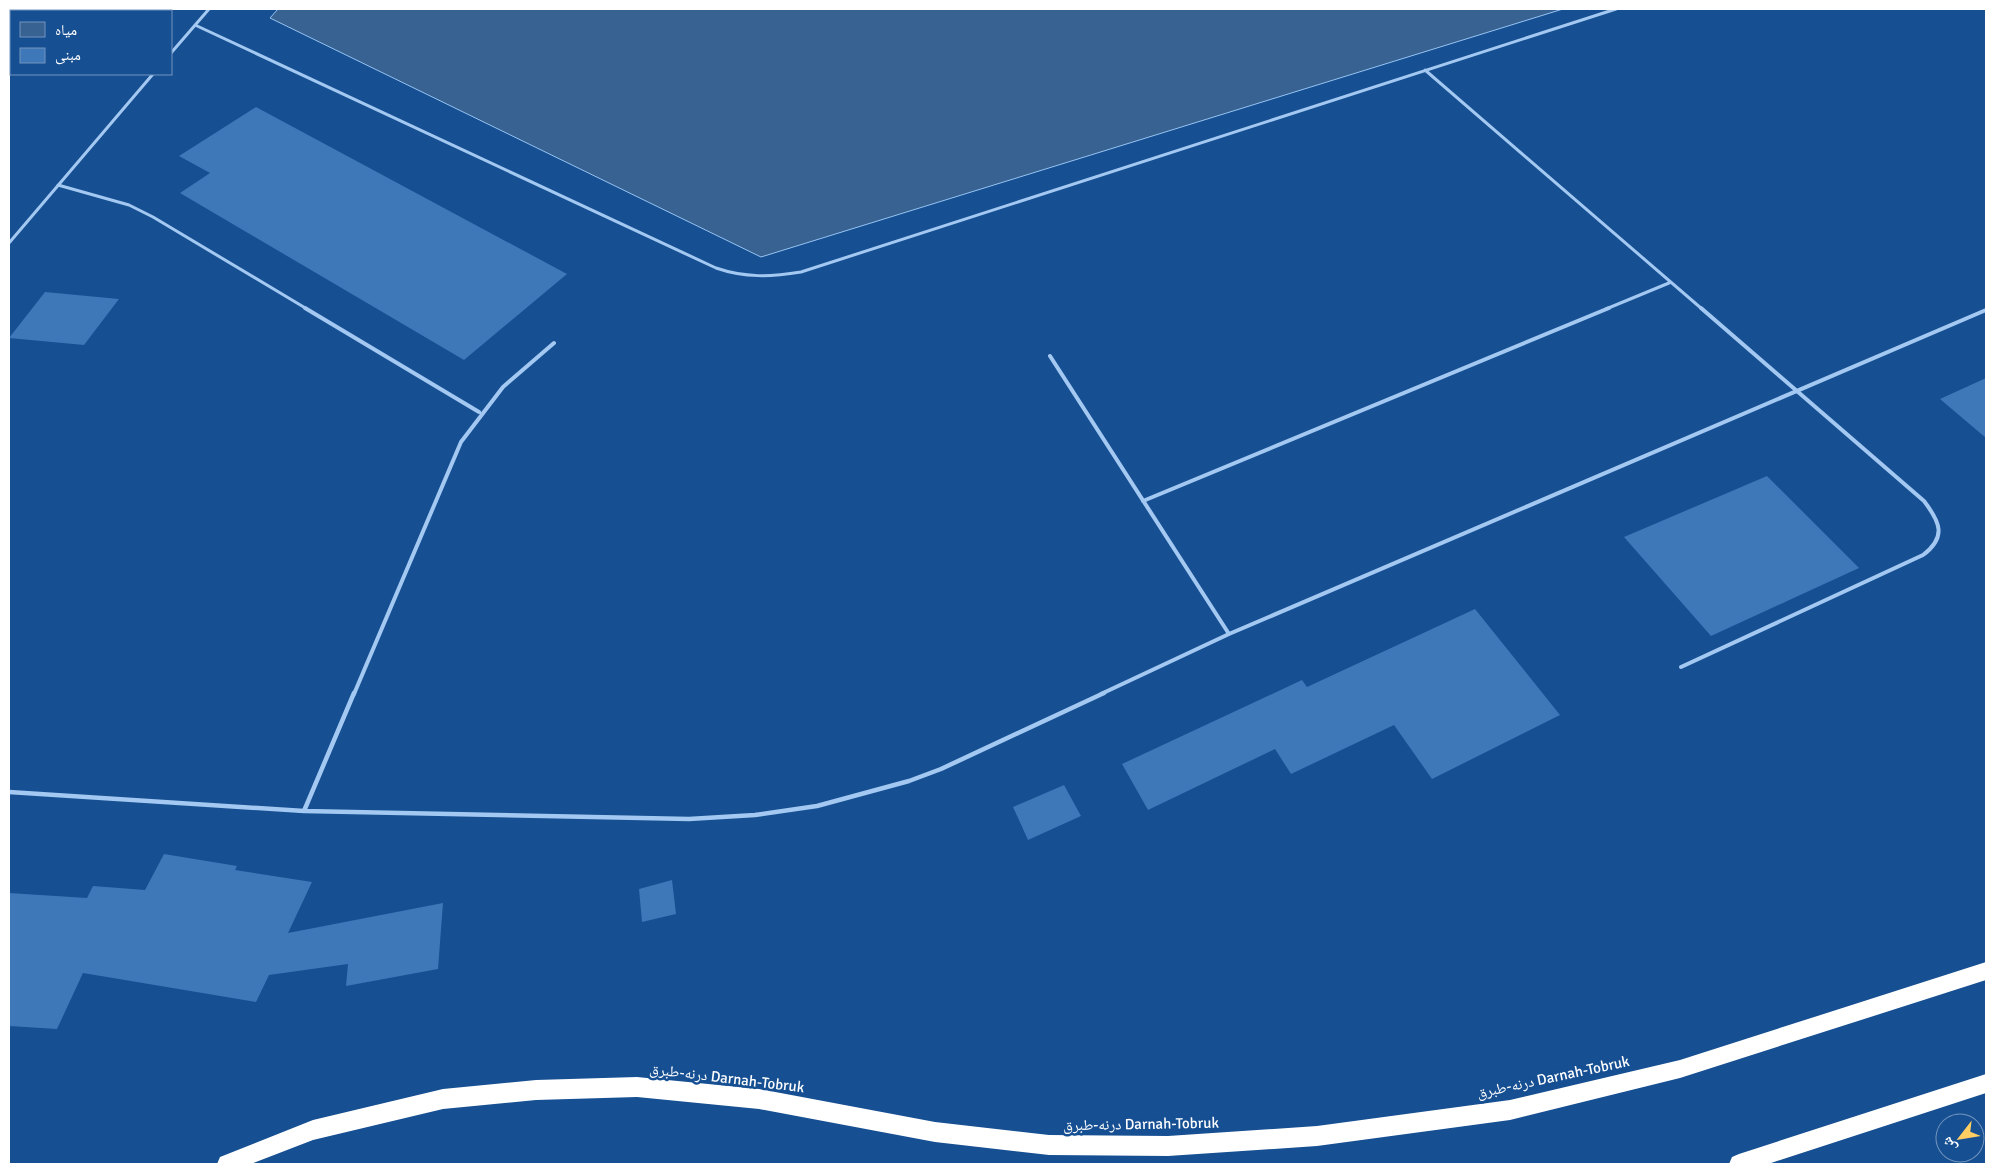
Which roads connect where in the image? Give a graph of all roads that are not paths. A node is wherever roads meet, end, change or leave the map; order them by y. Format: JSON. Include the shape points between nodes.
{"nodes":[{"id":1,"x":209,"y":9,"type":"edge"},
{"id":2,"x":1616,"y":9,"type":"edge"},
{"id":3,"x":195,"y":25,"type":"junction"},
{"id":4,"x":172,"y":51,"type":"edge"},
{"id":5,"x":1425,"y":70,"type":"junction"},
{"id":6,"x":152,"y":75,"type":"edge"},
{"id":7,"x":58,"y":185,"type":"junction"},
{"id":8,"x":9,"y":243,"type":"edge"},
{"id":9,"x":1670,"y":283,"type":"junction"},
{"id":10,"x":1986,"y":310,"type":"edge"},
{"id":11,"x":554,"y":343,"type":"dead end"},
{"id":12,"x":1050,"y":356,"type":"dead end"},
{"id":13,"x":1796,"y":392,"type":"junction"},
{"id":14,"x":480,"y":412,"type":"junction"},
{"id":15,"x":1143,"y":501,"type":"junction"},
{"id":16,"x":1229,"y":634,"type":"junction"},
{"id":17,"x":1681,"y":667,"type":"dead end"},
{"id":18,"x":9,"y":792,"type":"edge"},
{"id":19,"x":304,"y":811,"type":"junction"},
{"id":20,"x":1986,"y":971,"type":"edge"},
{"id":21,"x":1986,"y":1083,"type":"edge"},
{"id":22,"x":227,"y":1164,"type":"edge"},
{"id":23,"x":1739,"y":1164,"type":"edge"}],
"edges":[{"from":1,"to":3,"type":"lane"},
{"from":2,"to":5,"type":"lane"},
{"from":3,"to":4,"type":"lane"},
{"from":3,"to":5,"type":"lane","via":[[716,268],[746,277],[764,278],[801,272]]},
{"from":5,"to":9,"type":"lane"},
{"from":6,"to":7,"type":"lane"},
{"from":7,"to":8,"type":"lane"},
{"from":7,"to":14,"type":"lane","via":[[102,195],[137,209]]},
{"from":9,"to":13,"type":"lane"},
{"from":9,"to":15,"type":"lane"},
{"from":10,"to":13,"type":"lane"},
{"from":11,"to":14,"type":"lane","via":[[501,386]]},
{"from":12,"to":15,"type":"lane"},
{"from":13,"to":16,"type":"lane"},
{"from":13,"to":17,"type":"lane","via":[[1924,501],[1934,513],[1939,538],[1934,548],[1923,555]]},
{"from":14,"to":19,"type":"lane","via":[[461,442]]},
{"from":15,"to":16,"type":"lane"},
{"from":16,"to":19,"type":"lane","via":[[941,769],[894,788],[793,812],[689,819]]},
{"from":18,"to":19,"type":"lane"},
{"from":20,"to":22,"type":"highway","name":"درنه-طبرق Darnah-Tobruk","via":[[1680,1069],[1510,1110],[1316,1136],[1168,1146],[1049,1144],[935,1132],[758,1099],[637,1087],[536,1090],[443,1099],[312,1130]]},
{"from":21,"to":23,"type":"highway"}]}
